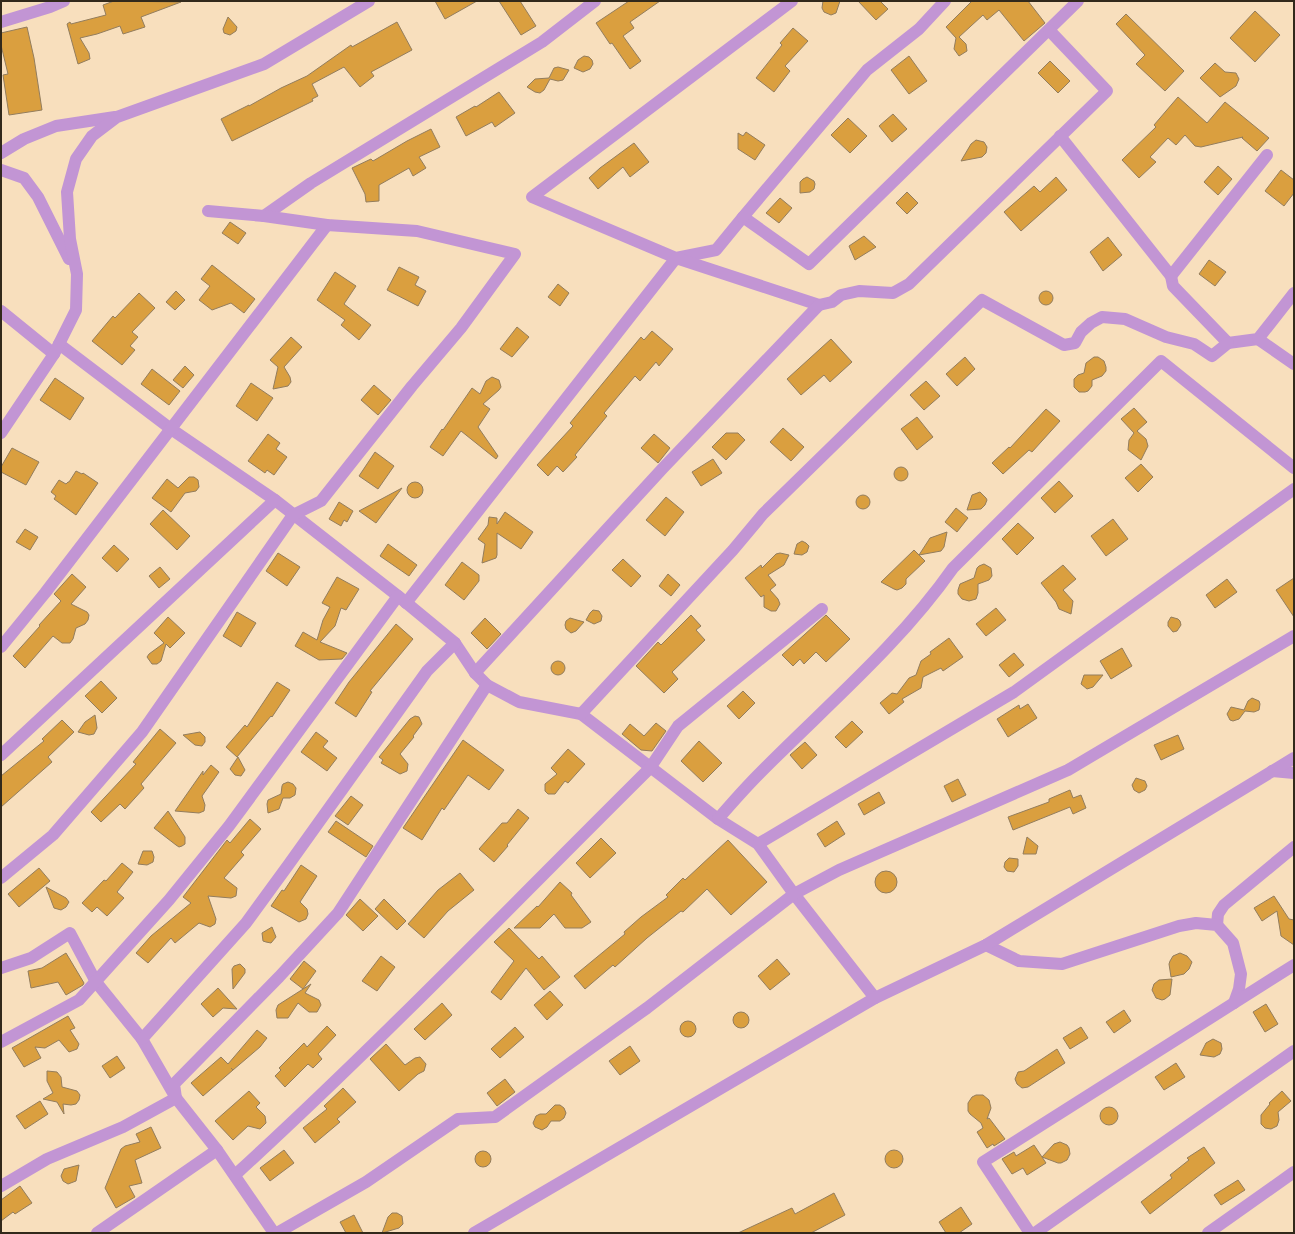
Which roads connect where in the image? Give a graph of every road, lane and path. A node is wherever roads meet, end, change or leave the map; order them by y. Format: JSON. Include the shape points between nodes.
{"nodes":[{"id":1,"x":64,"y":1,"type":"edge"},
{"id":2,"x":369,"y":1,"type":"edge"},
{"id":3,"x":595,"y":1,"type":"edge"},
{"id":4,"x":792,"y":1,"type":"edge"},
{"id":5,"x":945,"y":1,"type":"edge"},
{"id":6,"x":1078,"y":1,"type":"edge"},
{"id":7,"x":1,"y":22,"type":"edge"},
{"id":8,"x":1049,"y":30,"type":"junction"},
{"id":9,"x":117,"y":117,"type":"junction"},
{"id":10,"x":1060,"y":136,"type":"junction"},
{"id":11,"x":1,"y":153,"type":"edge"},
{"id":12,"x":1267,"y":155,"type":"dead end"},
{"id":13,"x":1,"y":170,"type":"edge"},
{"id":14,"x":208,"y":211,"type":"dead end"},
{"id":15,"x":264,"y":216,"type":"junction"},
{"id":16,"x":743,"y":217,"type":"junction"},
{"id":17,"x":327,"y":225,"type":"junction"},
{"id":18,"x":676,"y":258,"type":"junction"},
{"id":19,"x":77,"y":274,"type":"junction"},
{"id":20,"x":1171,"y":276,"type":"junction"},
{"id":21,"x":1294,"y":293,"type":"edge"},
{"id":22,"x":819,"y":305,"type":"junction"},
{"id":23,"x":1,"y":311,"type":"edge"},
{"id":24,"x":1258,"y":339,"type":"junction"},
{"id":25,"x":1228,"y":343,"type":"junction"},
{"id":26,"x":56,"y":349,"type":"junction"},
{"id":27,"x":1294,"y":364,"type":"edge"},
{"id":28,"x":171,"y":429,"type":"junction"},
{"id":29,"x":1,"y":433,"type":"edge"},
{"id":30,"x":1294,"y":468,"type":"edge"},
{"id":31,"x":1294,"y":489,"type":"edge"},
{"id":32,"x":275,"y":500,"type":"junction"},
{"id":33,"x":293,"y":515,"type":"junction"},
{"id":34,"x":402,"y":600,"type":"junction"},
{"id":35,"x":822,"y":609,"type":"dead end"},
{"id":36,"x":1294,"y":636,"type":"edge"},
{"id":37,"x":455,"y":643,"type":"junction"},
{"id":38,"x":1,"y":647,"type":"edge"},
{"id":39,"x":475,"y":673,"type":"junction"},
{"id":40,"x":487,"y":685,"type":"junction"},
{"id":41,"x":581,"y":714,"type":"junction"},
{"id":42,"x":1,"y":755,"type":"edge"},
{"id":43,"x":1294,"y":758,"type":"edge"},
{"id":44,"x":650,"y":768,"type":"junction"},
{"id":45,"x":1272,"y":771,"type":"junction"},
{"id":46,"x":1294,"y":773,"type":"edge"},
{"id":47,"x":718,"y":819,"type":"junction"},
{"id":48,"x":758,"y":844,"type":"junction"},
{"id":49,"x":1294,"y":847,"type":"edge"},
{"id":50,"x":1,"y":878,"type":"edge"},
{"id":51,"x":794,"y":894,"type":"junction"},
{"id":52,"x":1217,"y":925,"type":"junction"},
{"id":53,"x":986,"y":945,"type":"junction"},
{"id":54,"x":1294,"y":965,"type":"edge"},
{"id":55,"x":1,"y":968,"type":"edge"},
{"id":56,"x":96,"y":982,"type":"junction"},
{"id":57,"x":875,"y":998,"type":"junction"},
{"id":58,"x":1234,"y":1003,"type":"junction"},
{"id":59,"x":142,"y":1039,"type":"junction"},
{"id":60,"x":1,"y":1042,"type":"edge"},
{"id":61,"x":1294,"y":1051,"type":"edge"},
{"id":62,"x":176,"y":1098,"type":"junction"},
{"id":63,"x":217,"y":1150,"type":"junction"},
{"id":64,"x":1294,"y":1172,"type":"edge"},
{"id":65,"x":235,"y":1175,"type":"junction"},
{"id":66,"x":1,"y":1186,"type":"edge"},
{"id":67,"x":97,"y":1233,"type":"edge"},
{"id":68,"x":275,"y":1233,"type":"edge"},
{"id":69,"x":474,"y":1233,"type":"edge"},
{"id":70,"x":1030,"y":1233,"type":"edge"},
{"id":71,"x":1035,"y":1233,"type":"edge"},
{"id":72,"x":1208,"y":1233,"type":"edge"}],
"edges":[{"from":1,"to":7,"type":"street"},
{"from":2,"to":9,"type":"street","via":[[264,64]]},
{"from":3,"to":15,"type":"street","via":[[542,42],[311,183]]},
{"from":4,"to":18,"type":"street","via":[[532,197]]},
{"from":5,"to":16,"type":"street","via":[[919,29],[867,70]]},
{"from":6,"to":8,"type":"street"},
{"from":8,"to":10,"type":"street","via":[[1107,91]]},
{"from":8,"to":16,"type":"street","via":[[809,264]]},
{"from":9,"to":11,"type":"street","via":[[56,126],[24,138]]},
{"from":9,"to":19,"type":"street","via":[[92,136],[76,159],[67,192],[70,240]]},
{"from":10,"to":20,"type":"street"},
{"from":10,"to":22,"type":"street","via":[[909,284],[893,293],[860,291],[841,295],[832,302]]},
{"from":12,"to":20,"type":"street"},
{"from":13,"to":19,"type":"street","via":[[24,178],[38,197]]},
{"from":14,"to":15,"type":"street"},
{"from":15,"to":17,"type":"street"},
{"from":16,"to":18,"type":"street","via":[[716,250]]},
{"from":17,"to":28,"type":"street"},
{"from":17,"to":33,"type":"street","via":[[417,231],[515,254],[461,328],[321,501]]},
{"from":18,"to":22,"type":"street"},
{"from":18,"to":34,"type":"street"},
{"from":19,"to":26,"type":"street","via":[[76,310]]},
{"from":20,"to":25,"type":"street","via":[[1173,286]]},
{"from":21,"to":24,"type":"street"},
{"from":22,"to":39,"type":"street","via":[[663,468]]},
{"from":23,"to":26,"type":"street"},
{"from":24,"to":25,"type":"street"},
{"from":24,"to":27,"type":"street"},
{"from":25,"to":41,"type":"street","via":[[1212,356],[1194,344],[1166,337],[1125,319],[1102,317],[1081,332],[1075,343],[1064,345],[982,300],[763,514],[733,550]]},
{"from":26,"to":28,"type":"street"},
{"from":26,"to":29,"type":"street"},
{"from":28,"to":32,"type":"street"},
{"from":28,"to":38,"type":"street"},
{"from":30,"to":47,"type":"street","via":[[1161,361],[953,568],[934,596],[873,663],[758,775]]},
{"from":31,"to":48,"type":"street","via":[[1014,692]]},
{"from":32,"to":33,"type":"street"},
{"from":32,"to":42,"type":"street"},
{"from":33,"to":34,"type":"street"},
{"from":33,"to":50,"type":"street","via":[[142,732],[53,835]]},
{"from":34,"to":37,"type":"street"},
{"from":34,"to":56,"type":"street","via":[[229,826],[169,900]]},
{"from":35,"to":44,"type":"street","via":[[678,726]]},
{"from":36,"to":51,"type":"street","via":[[1068,770],[839,870]]},
{"from":37,"to":39,"type":"street"},
{"from":37,"to":59,"type":"street","via":[[427,671],[246,923]]},
{"from":39,"to":40,"type":"street"},
{"from":40,"to":41,"type":"street","via":[[520,702]]},
{"from":40,"to":62,"type":"street","via":[[338,913],[174,1084]]},
{"from":41,"to":44,"type":"street"},
{"from":43,"to":45,"type":"street"},
{"from":44,"to":47,"type":"street"},
{"from":44,"to":65,"type":"street","via":[[374,1042]]},
{"from":45,"to":46,"type":"street"},
{"from":45,"to":53,"type":"street"},
{"from":47,"to":48,"type":"street"},
{"from":48,"to":51,"type":"street"},
{"from":49,"to":52,"type":"street","via":[[1224,905],[1218,914]]},
{"from":51,"to":57,"type":"street"},
{"from":51,"to":68,"type":"street","via":[[647,1008],[495,1117],[458,1119],[366,1182]]},
{"from":52,"to":53,"type":"street","via":[[1196,923],[1179,926],[1062,964],[1019,961]]},
{"from":52,"to":58,"type":"street","via":[[1233,943],[1241,974]]},
{"from":53,"to":57,"type":"street"},
{"from":54,"to":58,"type":"street"},
{"from":55,"to":56,"type":"street","via":[[31,958],[70,934]]},
{"from":56,"to":59,"type":"street"},
{"from":56,"to":60,"type":"street","via":[[79,1000]]},
{"from":57,"to":69,"type":"street"},
{"from":58,"to":70,"type":"street","via":[[984,1162]]},
{"from":59,"to":62,"type":"street"},
{"from":61,"to":71,"type":"street"},
{"from":62,"to":63,"type":"street"},
{"from":62,"to":66,"type":"street","via":[[123,1127],[47,1159]]},
{"from":63,"to":65,"type":"street"},
{"from":63,"to":67,"type":"street"},
{"from":64,"to":72,"type":"street"},
{"from":65,"to":68,"type":"street"}]}
